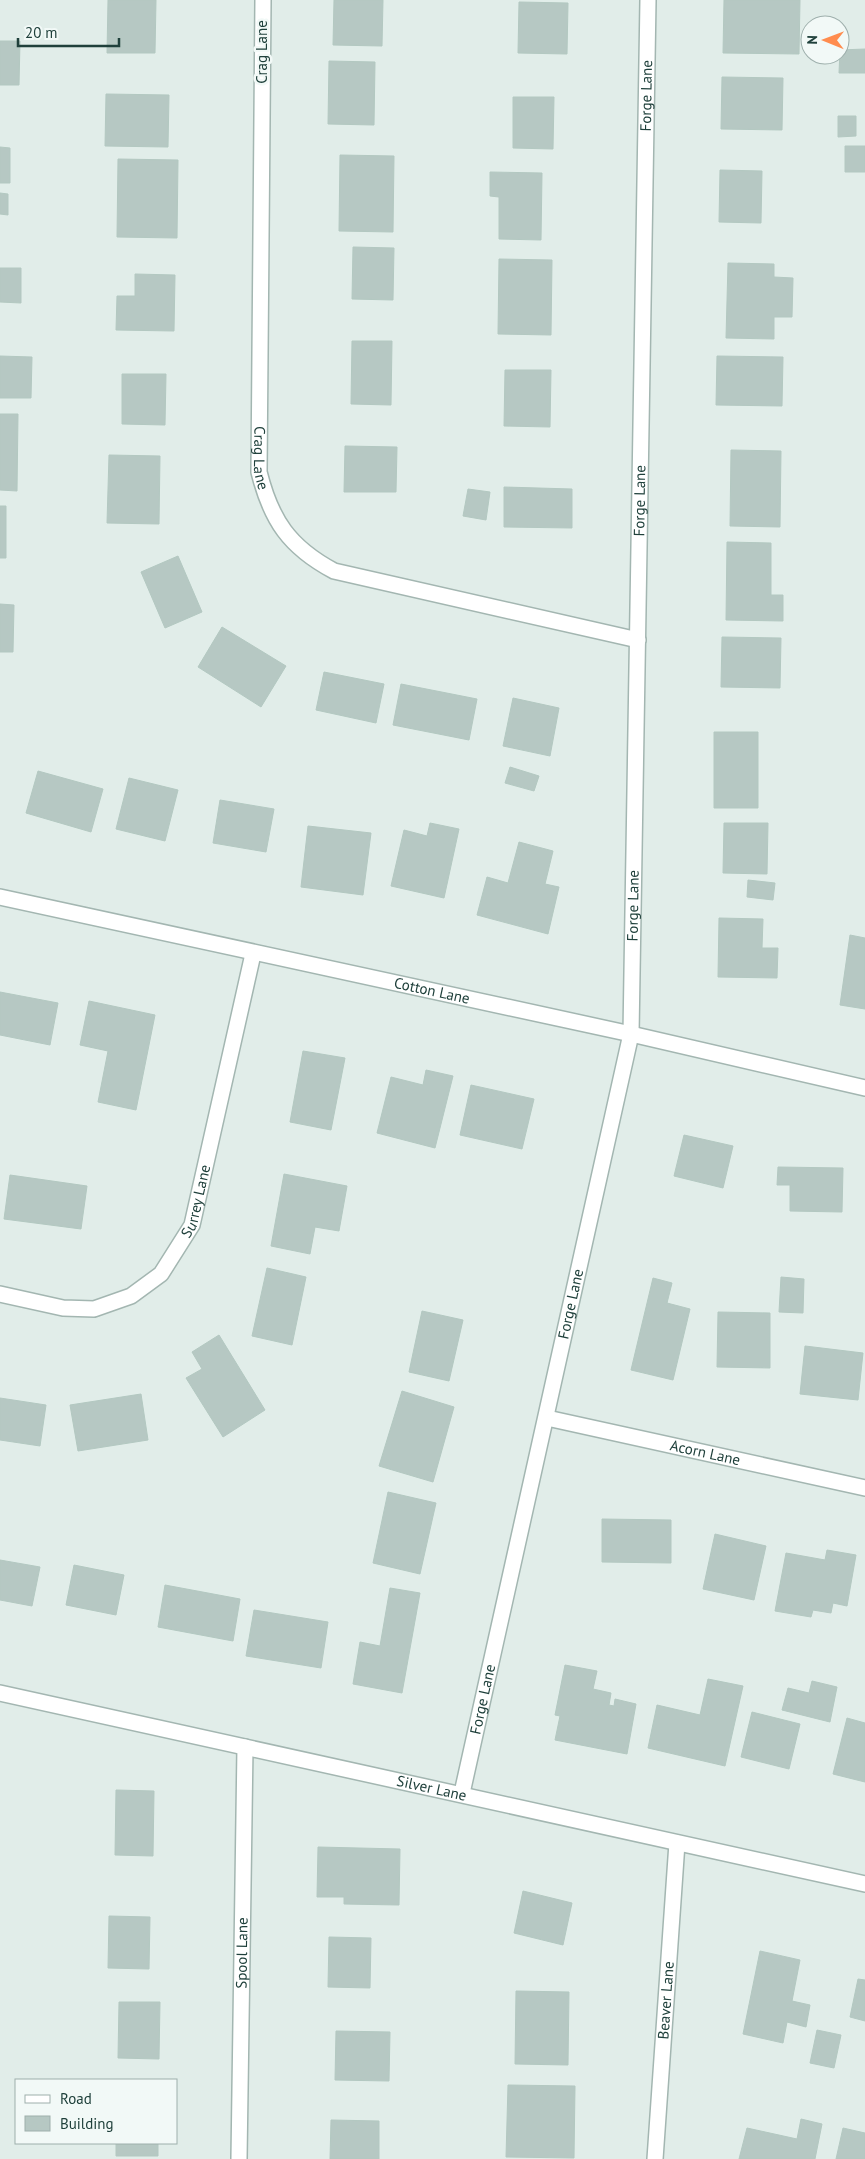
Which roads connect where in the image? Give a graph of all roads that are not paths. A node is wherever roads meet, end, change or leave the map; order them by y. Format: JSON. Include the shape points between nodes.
{"nodes":[{"id":1,"x":263,"y":0,"type":"edge"},
{"id":2,"x":648,"y":0,"type":"edge"},
{"id":3,"x":638,"y":640,"type":"junction"},
{"id":4,"x":0,"y":897,"type":"edge"},
{"id":5,"x":252,"y":954,"type":"junction"},
{"id":6,"x":631,"y":1034,"type":"junction"},
{"id":7,"x":865,"y":1088,"type":"edge"},
{"id":8,"x":0,"y":1294,"type":"edge"},
{"id":9,"x":547,"y":1418,"type":"junction"},
{"id":10,"x":865,"y":1488,"type":"edge"},
{"id":11,"x":0,"y":1693,"type":"edge"},
{"id":12,"x":245,"y":1747,"type":"junction"},
{"id":13,"x":462,"y":1793,"type":"junction"},
{"id":14,"x":677,"y":1843,"type":"junction"},
{"id":15,"x":865,"y":1884,"type":"edge"},
{"id":16,"x":239,"y":2159,"type":"edge"},
{"id":17,"x":654,"y":2159,"type":"edge"}],
"edges":[{"from":1,"to":3,"type":"street","name":"Crag Lane","via":[[259,472],[266,498],[284,533],[315,562],[334,571]]},
{"from":2,"to":3,"type":"street","name":"Forge Lane"},
{"from":3,"to":6,"type":"street","name":"Forge Lane"},
{"from":4,"to":5,"type":"street","name":"Cotton Lane"},
{"from":5,"to":6,"type":"street","name":"Cotton Lane"},
{"from":5,"to":8,"type":"street","name":"Surrey Lane","via":[[192,1225],[161,1274],[131,1296],[94,1309],[62,1308]]},
{"from":6,"to":7,"type":"street","name":"Cotton Lane"},
{"from":6,"to":9,"type":"street","name":"Forge Lane"},
{"from":9,"to":10,"type":"street","name":"Acorn Lane"},
{"from":9,"to":13,"type":"street","name":"Forge Lane"},
{"from":11,"to":12,"type":"street","name":"Silver Lane"},
{"from":12,"to":13,"type":"street","name":"Silver Lane"},
{"from":12,"to":16,"type":"street","name":"Spool Lane"},
{"from":13,"to":14,"type":"street","name":"Silver Lane"},
{"from":14,"to":15,"type":"street","name":"Silver Lane"},
{"from":14,"to":17,"type":"street","name":"Beaver Lane"}]}
